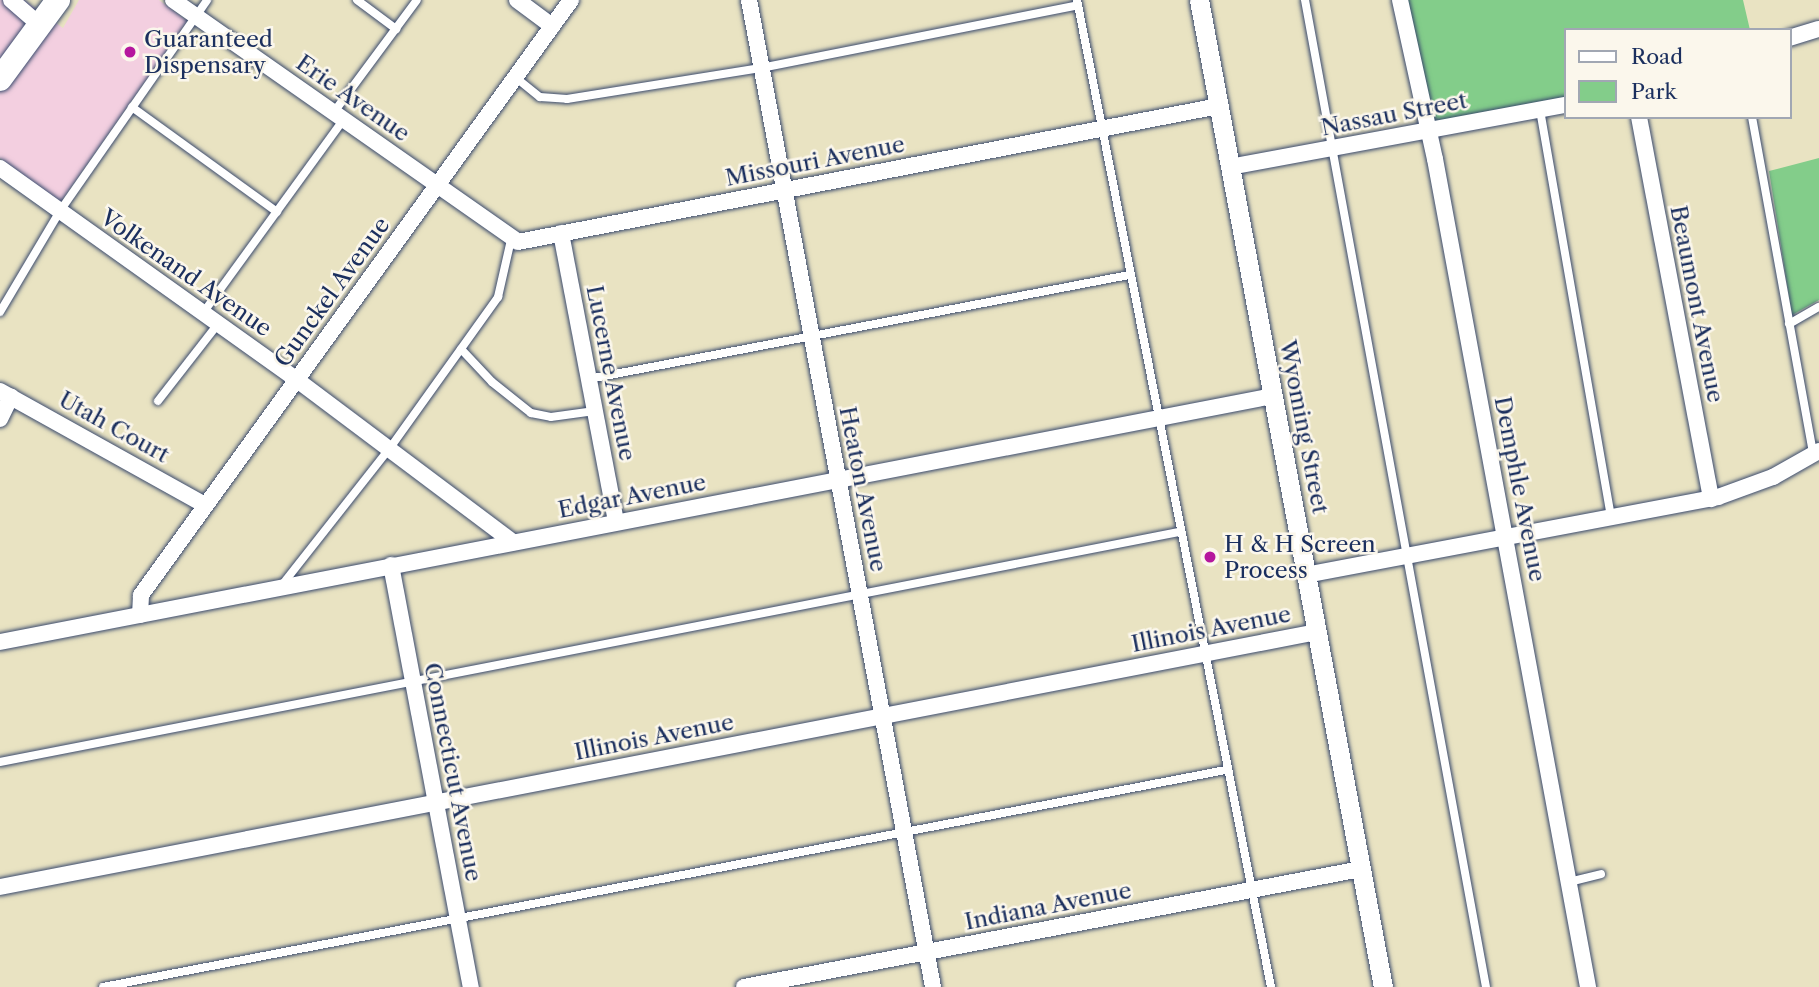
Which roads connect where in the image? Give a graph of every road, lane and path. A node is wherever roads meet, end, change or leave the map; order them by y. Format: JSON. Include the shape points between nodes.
{"nodes":[{"id":1,"x":11,"y":0,"type":"edge"},
{"id":2,"x":58,"y":0,"type":"edge"},
{"id":3,"x":173,"y":0,"type":"edge"},
{"id":4,"x":207,"y":0,"type":"edge"},
{"id":5,"x":357,"y":0,"type":"edge"},
{"id":6,"x":417,"y":0,"type":"edge"},
{"id":7,"x":517,"y":0,"type":"edge"},
{"id":8,"x":571,"y":0,"type":"edge"},
{"id":9,"x":749,"y":0,"type":"edge"},
{"id":10,"x":1199,"y":0,"type":"edge"},
{"id":11,"x":1306,"y":0,"type":"edge"},
{"id":12,"x":1400,"y":0,"type":"edge"},
{"id":13,"x":1078,"y":2,"type":"edge"},
{"id":14,"x":196,"y":16,"type":"junction"},
{"id":15,"x":40,"y":25,"type":"junction"},
{"id":16,"x":552,"y":26,"type":"junction"},
{"id":17,"x":396,"y":29,"type":"junction"},
{"id":18,"x":1819,"y":29,"type":"edge"},
{"id":19,"x":1791,"y":37,"type":"edge"},
{"id":20,"x":761,"y":68,"type":"junction"},
{"id":21,"x":515,"y":77,"type":"junction"},
{"id":22,"x":0,"y":79,"type":"edge"},
{"id":23,"x":1563,"y":104,"type":"edge"},
{"id":24,"x":1219,"y":106,"type":"junction"},
{"id":25,"x":132,"y":107,"type":"junction"},
{"id":26,"x":1540,"y":110,"type":"junction"},
{"id":27,"x":339,"y":116,"type":"junction"},
{"id":28,"x":1639,"y":119,"type":"edge"},
{"id":29,"x":1752,"y":119,"type":"edge"},
{"id":30,"x":1101,"y":128,"type":"junction"},
{"id":31,"x":1426,"y":131,"type":"junction"},
{"id":32,"x":1331,"y":149,"type":"junction"},
{"id":33,"x":1230,"y":167,"type":"junction"},
{"id":34,"x":0,"y":168,"type":"edge"},
{"id":35,"x":437,"y":186,"type":"junction"},
{"id":36,"x":784,"y":190,"type":"junction"},
{"id":37,"x":60,"y":211,"type":"junction"},
{"id":38,"x":277,"y":212,"type":"junction"},
{"id":39,"x":561,"y":233,"type":"junction"},
{"id":40,"x":511,"y":240,"type":"junction"},
{"id":41,"x":1129,"y":275,"type":"junction"},
{"id":42,"x":1819,"y":307,"type":"edge"},
{"id":43,"x":0,"y":312,"type":"edge"},
{"id":44,"x":203,"y":313,"type":"junction"},
{"id":45,"x":218,"y":324,"type":"junction"},
{"id":46,"x":1789,"y":324,"type":"junction"},
{"id":47,"x":811,"y":333,"type":"junction"},
{"id":48,"x":461,"y":349,"type":"junction"},
{"id":49,"x":589,"y":379,"type":"junction"},
{"id":50,"x":297,"y":380,"type":"junction"},
{"id":51,"x":6,"y":393,"type":"edge"},
{"id":52,"x":1273,"y":396,"type":"junction"},
{"id":53,"x":158,"y":401,"type":"dead end"},
{"id":54,"x":595,"y":411,"type":"junction"},
{"id":55,"x":1157,"y":417,"type":"junction"},
{"id":56,"x":0,"y":419,"type":"edge"},
{"id":57,"x":390,"y":448,"type":"junction"},
{"id":58,"x":1816,"y":452,"type":"edge"},
{"id":59,"x":838,"y":479,"type":"junction"},
{"id":60,"x":1711,"y":499,"type":"junction"},
{"id":61,"x":205,"y":505,"type":"junction"},
{"id":62,"x":1611,"y":518,"type":"junction"},
{"id":63,"x":616,"y":522,"type":"junction"},
{"id":64,"x":1179,"y":532,"type":"junction"},
{"id":65,"x":1506,"y":538,"type":"junction"},
{"id":66,"x":513,"y":542,"type":"junction"},
{"id":67,"x":1407,"y":557,"type":"junction"},
{"id":68,"x":391,"y":565,"type":"junction"},
{"id":69,"x":1306,"y":575,"type":"junction"},
{"id":70,"x":280,"y":587,"type":"junction"},
{"id":71,"x":860,"y":595,"type":"junction"},
{"id":72,"x":140,"y":615,"type":"junction"},
{"id":73,"x":1317,"y":632,"type":"junction"},
{"id":74,"x":0,"y":642,"type":"edge"},
{"id":75,"x":1203,"y":653,"type":"junction"},
{"id":76,"x":413,"y":681,"type":"junction"},
{"id":77,"x":883,"y":716,"type":"junction"},
{"id":78,"x":0,"y":762,"type":"edge"},
{"id":79,"x":1226,"y":770,"type":"junction"},
{"id":80,"x":436,"y":802,"type":"junction"},
{"id":81,"x":904,"y":833,"type":"junction"},
{"id":82,"x":1361,"y":869,"type":"junction"},
{"id":83,"x":1601,"y":874,"type":"dead end"},
{"id":84,"x":1569,"y":882,"type":"junction"},
{"id":85,"x":0,"y":887,"type":"edge"},
{"id":86,"x":1251,"y":890,"type":"junction"},
{"id":87,"x":458,"y":919,"type":"junction"},
{"id":88,"x":926,"y":952,"type":"junction"},
{"id":89,"x":103,"y":987,"type":"edge"},
{"id":90,"x":471,"y":987,"type":"edge"},
{"id":91,"x":744,"y":987,"type":"edge"},
{"id":92,"x":933,"y":987,"type":"edge"},
{"id":93,"x":1271,"y":987,"type":"edge"},
{"id":94,"x":1383,"y":987,"type":"edge"},
{"id":95,"x":1486,"y":987,"type":"edge"},
{"id":96,"x":1588,"y":987,"type":"edge"}],
"edges":[{"from":1,"to":15,"type":"street"},
{"from":2,"to":15,"type":"main road"},
{"from":3,"to":14,"type":"street","name":"Erie Avenue"},
{"from":4,"to":14,"type":"lane"},
{"from":5,"to":17,"type":"lane"},
{"from":6,"to":17,"type":"lane"},
{"from":7,"to":16,"type":"street"},
{"from":8,"to":16,"type":"street","name":"Gunckel Avenue"},
{"from":9,"to":20,"type":"street","name":"Heaton Avenue"},
{"from":10,"to":24,"type":"street","name":"Wyoming Street"},
{"from":11,"to":32,"type":"lane"},
{"from":12,"to":31,"type":"street","name":"Demphle Avenue"},
{"from":13,"to":20,"type":"lane"},
{"from":13,"to":30,"type":"lane"},
{"from":14,"to":25,"type":"lane"},
{"from":14,"to":27,"type":"street","name":"Erie Avenue"},
{"from":15,"to":22,"type":"main road"},
{"from":16,"to":21,"type":"street","name":"Gunckel Avenue"},
{"from":17,"to":27,"type":"lane"},
{"from":18,"to":19,"type":"street"},
{"from":20,"to":21,"type":"lane","via":[[567,99],[540,97]]},
{"from":20,"to":36,"type":"street","name":"Heaton Avenue"},
{"from":21,"to":35,"type":"street","name":"Gunckel Avenue"},
{"from":23,"to":26,"type":"street","name":"Nassau Street"},
{"from":24,"to":30,"type":"street","name":"Missouri Avenue"},
{"from":24,"to":33,"type":"street","name":"Wyoming Street"},
{"from":25,"to":37,"type":"lane"},
{"from":25,"to":38,"type":"lane"},
{"from":26,"to":31,"type":"street","name":"Nassau Street"},
{"from":26,"to":62,"type":"lane"},
{"from":27,"to":35,"type":"street","name":"Erie Avenue"},
{"from":27,"to":38,"type":"lane"},
{"from":28,"to":60,"type":"street","name":"Beaumont Avenue"},
{"from":29,"to":46,"type":"lane"},
{"from":30,"to":36,"type":"street","name":"Missouri Avenue"},
{"from":30,"to":41,"type":"lane"},
{"from":31,"to":32,"type":"street","name":"Nassau Street"},
{"from":31,"to":65,"type":"street","name":"Demphle Avenue"},
{"from":32,"to":33,"type":"street","name":"Nassau Street"},
{"from":32,"to":67,"type":"lane"},
{"from":33,"to":52,"type":"street","name":"Wyoming Street"},
{"from":34,"to":37,"type":"street","name":"Volkenand Avenue"},
{"from":35,"to":40,"type":"street"},
{"from":35,"to":50,"type":"street","name":"Gunckel Avenue"},
{"from":36,"to":39,"type":"street","name":"Missouri Avenue"},
{"from":36,"to":47,"type":"street","name":"Heaton Avenue"},
{"from":37,"to":43,"type":"lane"},
{"from":37,"to":44,"type":"street","name":"Volkenand Avenue"},
{"from":38,"to":44,"type":"lane"},
{"from":39,"to":40,"type":"street","name":"Missouri Avenue"},
{"from":39,"to":49,"type":"street","name":"Lucerne Avenue"},
{"from":40,"to":48,"type":"lane","via":[[498,297]]},
{"from":41,"to":47,"type":"lane"},
{"from":41,"to":55,"type":"lane"},
{"from":42,"to":46,"type":"lane"},
{"from":44,"to":45,"type":"street","name":"Volkenand Avenue"},
{"from":45,"to":50,"type":"street","name":"Volkenand Avenue"},
{"from":45,"to":53,"type":"lane"},
{"from":46,"to":58,"type":"lane"},
{"from":47,"to":49,"type":"lane"},
{"from":47,"to":59,"type":"street","name":"Heaton Avenue"},
{"from":48,"to":54,"type":"lane","via":[[531,413],[551,417]]},
{"from":48,"to":57,"type":"lane"},
{"from":49,"to":54,"type":"street","name":"Lucerne Avenue"},
{"from":50,"to":57,"type":"street","name":"Volkenand Avenue"},
{"from":50,"to":61,"type":"street","name":"Gunckel Avenue"},
{"from":51,"to":56,"type":"street"},
{"from":51,"to":61,"type":"street","name":"Utah Court"},
{"from":52,"to":55,"type":"street","name":"Edgar Avenue"},
{"from":52,"to":69,"type":"street","name":"Wyoming Street"},
{"from":54,"to":63,"type":"street","name":"Lucerne Avenue"},
{"from":55,"to":59,"type":"street","name":"Edgar Avenue"},
{"from":55,"to":64,"type":"lane"},
{"from":57,"to":66,"type":"street","name":"Volkenand Avenue"},
{"from":57,"to":70,"type":"lane"},
{"from":58,"to":60,"type":"street","via":[[1773,477]]},
{"from":59,"to":63,"type":"street","name":"Edgar Avenue"},
{"from":59,"to":71,"type":"street","name":"Heaton Avenue"},
{"from":60,"to":62,"type":"street"},
{"from":61,"to":72,"type":"street","name":"Gunckel Avenue","via":[[141,595]]},
{"from":62,"to":65,"type":"street"},
{"from":63,"to":66,"type":"street","name":"Edgar Avenue"},
{"from":64,"to":71,"type":"lane"},
{"from":64,"to":75,"type":"lane"},
{"from":65,"to":67,"type":"street"},
{"from":65,"to":84,"type":"street","name":"Demphle Avenue"},
{"from":66,"to":68,"type":"street","name":"Edgar Avenue"},
{"from":67,"to":69,"type":"street"},
{"from":67,"to":95,"type":"lane"},
{"from":68,"to":70,"type":"street","name":"Edgar Avenue"},
{"from":68,"to":76,"type":"street","name":"Connecticut Avenue"},
{"from":69,"to":73,"type":"street","name":"Wyoming Street"},
{"from":70,"to":72,"type":"street","name":"Edgar Avenue"},
{"from":71,"to":76,"type":"lane"},
{"from":71,"to":77,"type":"street","name":"Heaton Avenue"},
{"from":72,"to":74,"type":"street","name":"Edgar Avenue"},
{"from":73,"to":75,"type":"street","name":"Illinois Avenue"},
{"from":73,"to":82,"type":"street","name":"Wyoming Street"},
{"from":75,"to":77,"type":"street","name":"Illinois Avenue"},
{"from":75,"to":79,"type":"lane"},
{"from":76,"to":78,"type":"lane"},
{"from":76,"to":80,"type":"street","name":"Connecticut Avenue"},
{"from":77,"to":80,"type":"street","name":"Illinois Avenue"},
{"from":77,"to":81,"type":"street","name":"Heaton Avenue"},
{"from":79,"to":81,"type":"lane"},
{"from":79,"to":86,"type":"lane"},
{"from":80,"to":85,"type":"street","name":"Illinois Avenue"},
{"from":80,"to":87,"type":"street","name":"Connecticut Avenue"},
{"from":81,"to":87,"type":"lane"},
{"from":81,"to":88,"type":"street","name":"Heaton Avenue"},
{"from":82,"to":86,"type":"street","name":"Indiana Avenue"},
{"from":82,"to":94,"type":"street","name":"Wyoming Street"},
{"from":83,"to":84,"type":"lane"},
{"from":84,"to":96,"type":"street","name":"Demphle Avenue"},
{"from":86,"to":88,"type":"street","name":"Indiana Avenue"},
{"from":86,"to":93,"type":"lane"},
{"from":87,"to":89,"type":"lane"},
{"from":87,"to":90,"type":"street","name":"Connecticut Avenue"},
{"from":88,"to":91,"type":"street","name":"Indiana Avenue"},
{"from":88,"to":92,"type":"street","name":"Heaton Avenue"}]}
